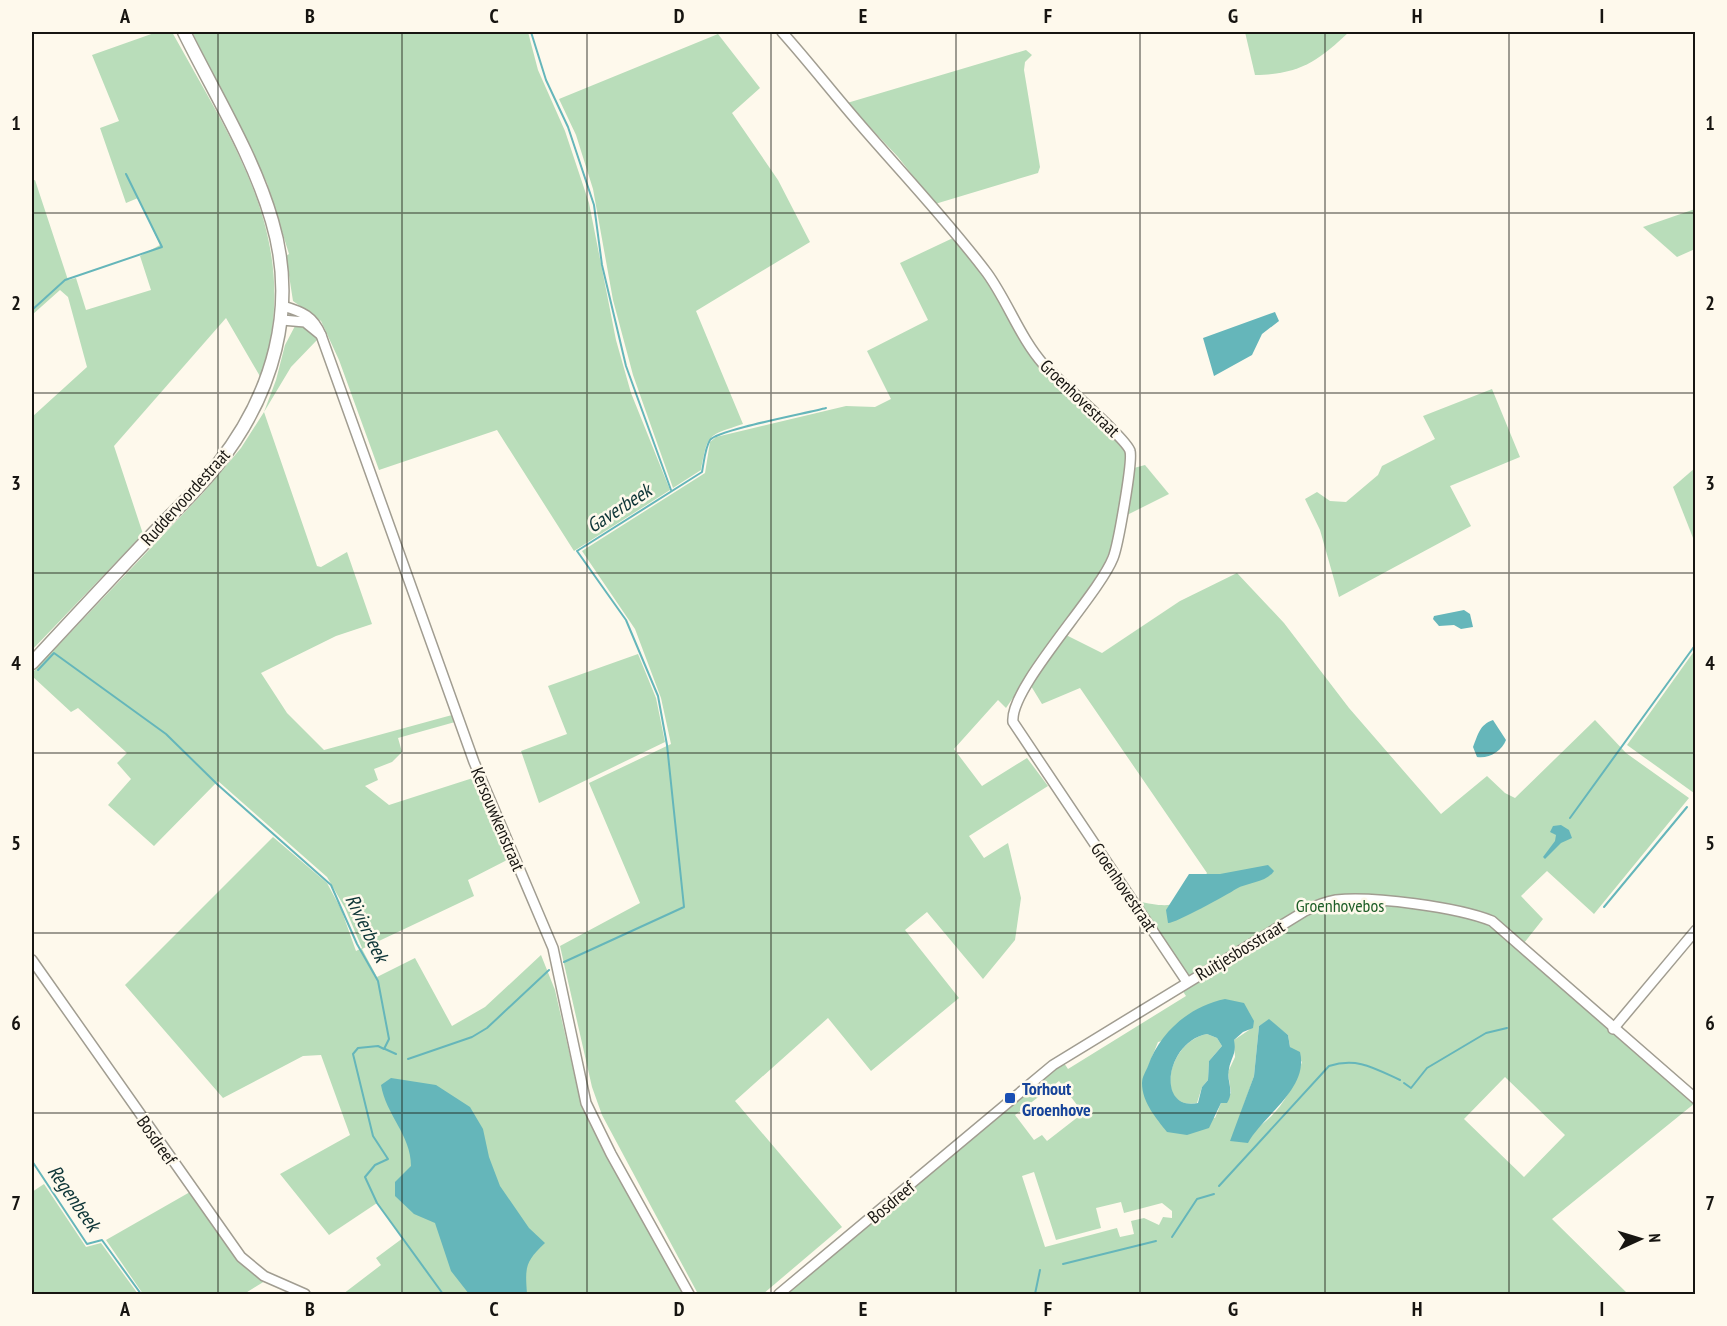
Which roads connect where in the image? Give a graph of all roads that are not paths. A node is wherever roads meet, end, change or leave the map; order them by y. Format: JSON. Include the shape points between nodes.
{"nodes":[{"id":1,"x":184,"y":32,"type":"edge"},
{"id":2,"x":782,"y":32,"type":"edge"},
{"id":3,"x":283,"y":306,"type":"junction"},
{"id":4,"x":282,"y":320,"type":"junction"},
{"id":5,"x":321,"y":335,"type":"junction"},
{"id":6,"x":32,"y":663,"type":"edge"},
{"id":7,"x":1695,"y":930,"type":"edge"},
{"id":8,"x":32,"y":960,"type":"edge"},
{"id":9,"x":1187,"y":982,"type":"junction"},
{"id":10,"x":1613,"y":1029,"type":"junction"},
{"id":11,"x":1695,"y":1099,"type":"edge"},
{"id":12,"x":1001,"y":1108,"type":"joint"},
{"id":13,"x":306,"y":1294,"type":"edge"},
{"id":14,"x":689,"y":1294,"type":"edge"},
{"id":15,"x":779,"y":1294,"type":"edge"}],
"edges":[{"from":1,"to":3,"type":"street","name":"Ruddervoordestraat","via":[[265,200],[280,256]]},
{"from":2,"to":9,"type":"street","name":"Groenhovestraat","via":[[987,274],[1042,363],[1130,449],[1130,474],[1113,559],[1029,682],[1012,712],[1013,722]]},
{"from":3,"to":4,"type":"street","name":"Ruddervoordestraat"},
{"from":3,"to":5,"type":"street","via":[[306,314]]},
{"from":4,"to":5,"type":"street","via":[[305,322]]},
{"from":4,"to":6,"type":"street","name":"Ruddervoordestraat","via":[[269,376],[218,464]]},
{"from":5,"to":14,"type":"street","name":"Kersouwkenstraat","via":[[474,762],[553,948],[586,1103]]},
{"from":7,"to":10,"type":"street"},
{"from":8,"to":13,"type":"street","name":"Bosdreef","via":[[241,1257],[264,1276]]},
{"from":9,"to":10,"type":"street","name":"Ruitjesbosstraat","via":[[1305,911],[1334,901],[1378,901],[1461,910],[1500,927]]},
{"from":9,"to":12,"type":"street","name":"Ruitjesbosstraat","via":[[1053,1065]]},
{"from":10,"to":11,"type":"street","name":"Ruitjesbosstraat"},
{"from":12,"to":15,"type":"street","name":"Bosdreef"}]}
